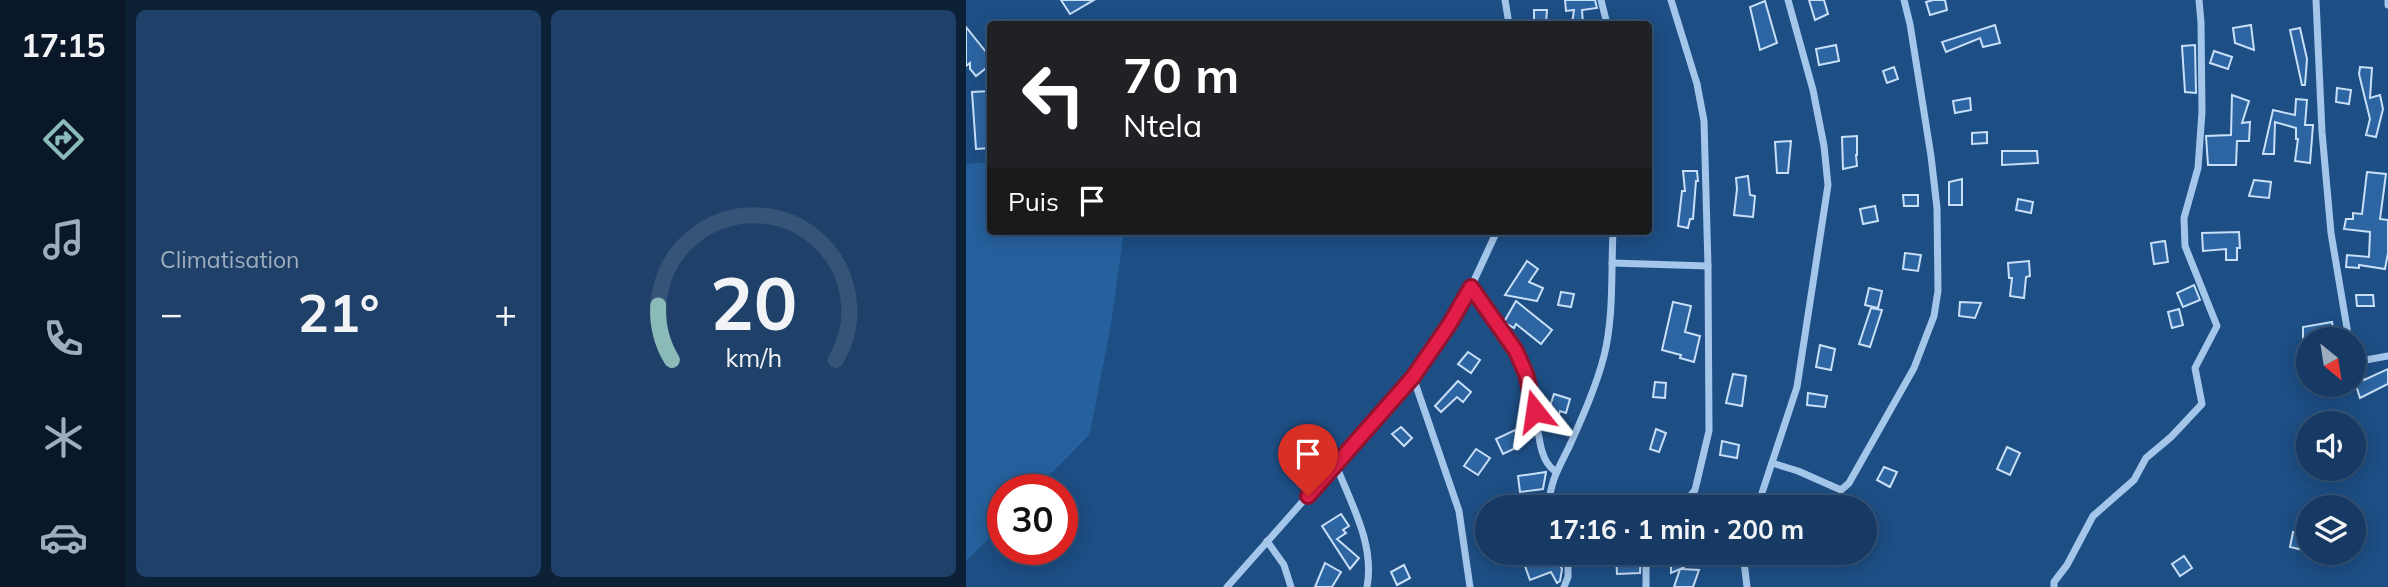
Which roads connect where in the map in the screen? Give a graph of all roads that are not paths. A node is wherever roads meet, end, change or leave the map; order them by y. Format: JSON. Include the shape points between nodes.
{"nodes":[{"id":1,"x":1505,"y":0,"type":"edge"},
{"id":2,"x":1601,"y":0,"type":"edge"},
{"id":3,"x":1671,"y":0,"type":"edge"},
{"id":4,"x":1788,"y":0,"type":"edge"},
{"id":5,"x":1904,"y":0,"type":"edge"},
{"id":6,"x":2199,"y":0,"type":"edge"},
{"id":7,"x":2316,"y":0,"type":"edge"},
{"id":8,"x":1508,"y":21,"type":"edge"},
{"id":9,"x":1605,"y":21,"type":"edge"},
{"id":10,"x":1495,"y":235,"type":"edge"},
{"id":11,"x":1613,"y":235,"type":"edge"},
{"id":12,"x":1612,"y":263,"type":"junction"},
{"id":13,"x":1709,"y":266,"type":"junction"},
{"id":14,"x":1471,"y":287,"type":"junction"},
{"id":15,"x":2347,"y":327,"type":"edge"},
{"id":16,"x":2388,"y":356,"type":"edge"},
{"id":17,"x":2366,"y":360,"type":"edge"},
{"id":18,"x":1413,"y":377,"type":"junction"},
{"id":19,"x":1772,"y":463,"type":"junction"},
{"id":20,"x":1336,"y":465,"type":"junction"},
{"id":21,"x":1555,"y":471,"type":"junction"},
{"id":22,"x":1550,"y":495,"type":"edge"},
{"id":23,"x":1691,"y":495,"type":"edge"},
{"id":24,"x":1761,"y":495,"type":"edge"},
{"id":25,"x":1267,"y":541,"type":"junction"},
{"id":26,"x":1568,"y":565,"type":"edge"},
{"id":27,"x":1646,"y":565,"type":"edge"},
{"id":28,"x":1745,"y":565,"type":"edge"},
{"id":29,"x":1227,"y":587,"type":"edge"},
{"id":30,"x":1291,"y":587,"type":"edge"},
{"id":31,"x":1367,"y":587,"type":"edge"},
{"id":32,"x":1470,"y":587,"type":"edge"},
{"id":33,"x":1564,"y":587,"type":"edge"},
{"id":34,"x":1646,"y":587,"type":"edge"},
{"id":35,"x":1747,"y":587,"type":"edge"},
{"id":36,"x":2054,"y":587,"type":"edge"}],
"edges":[{"from":1,"to":8,"type":"street"},
{"from":2,"to":9,"type":"street"},
{"from":3,"to":13,"type":"street","via":[[1704,121]]},
{"from":4,"to":19,"type":"street","via":[[1813,90],[1828,185],[1797,387]]},
{"from":5,"to":19,"type":"street","via":[[1937,208],[1934,316],[1914,368],[1849,483],[1841,490]]},
{"from":6,"to":36,"type":"street","via":[[2202,111],[2198,168],[2184,218],[2185,246],[2217,326],[2195,368],[2202,404],[2146,458],[2134,480],[2093,516]]},
{"from":7,"to":15,"type":"street","via":[[2331,233]]},
{"from":10,"to":14,"type":"street"},
{"from":11,"to":12,"type":"street"},
{"from":12,"to":13,"type":"street"},
{"from":12,"to":21,"type":"street","via":[[1604,355],[1580,421]]},
{"from":13,"to":23,"type":"street","via":[[1709,431]]},
{"from":14,"to":18,"type":"street"},
{"from":14,"to":21,"type":"street","via":[[1522,362],[1544,455]]},
{"from":16,"to":17,"type":"street"},
{"from":18,"to":20,"type":"street"},
{"from":18,"to":32,"type":"street","via":[[1459,511]]},
{"from":19,"to":24,"type":"street"},
{"from":20,"to":25,"type":"street"},
{"from":20,"to":31,"type":"street","via":[[1367,543],[1371,569]]},
{"from":21,"to":22,"type":"street"},
{"from":25,"to":29,"type":"street"},
{"from":25,"to":30,"type":"street","via":[[1284,565]]},
{"from":26,"to":33,"type":"street"},
{"from":27,"to":34,"type":"street"},
{"from":28,"to":35,"type":"street"}]}
